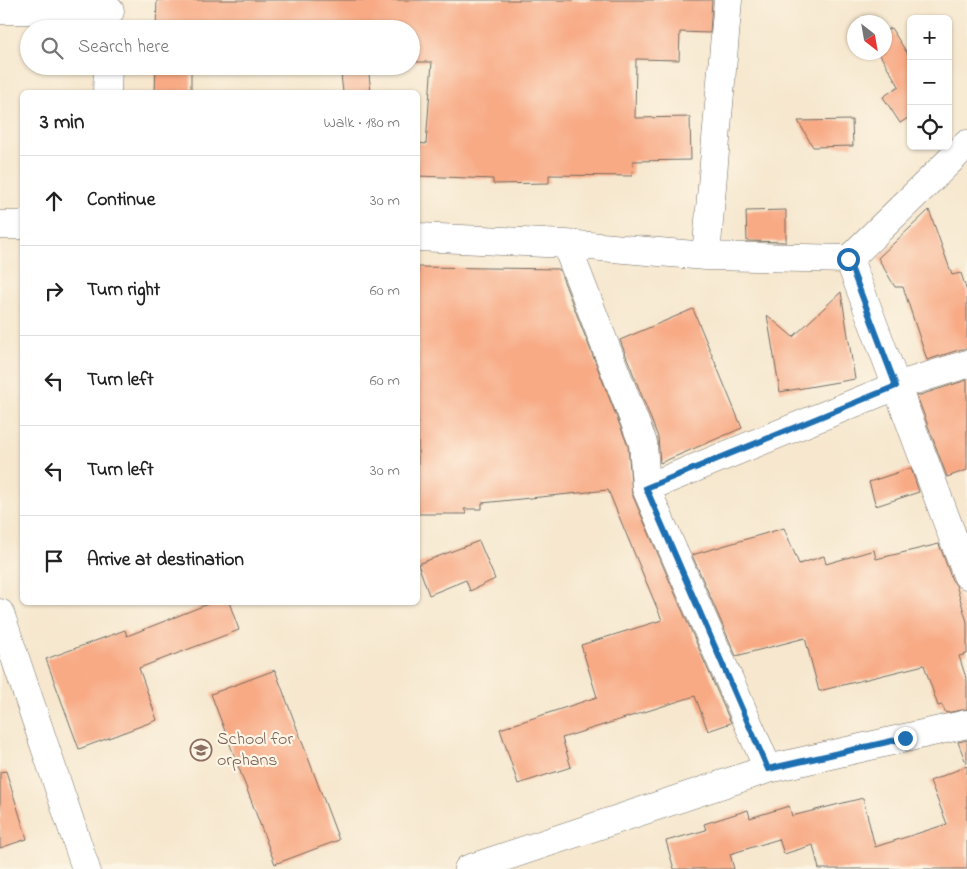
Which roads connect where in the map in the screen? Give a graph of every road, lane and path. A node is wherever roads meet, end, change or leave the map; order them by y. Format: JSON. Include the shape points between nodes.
{"nodes":[{"id":1,"x":728,"y":0,"type":"edge"},
{"id":2,"x":0,"y":10,"type":"edge"},
{"id":3,"x":110,"y":13,"type":"edge"},
{"id":4,"x":108,"y":75,"type":"edge"},
{"id":5,"x":107,"y":90,"type":"edge"},
{"id":6,"x":967,"y":144,"type":"edge"},
{"id":7,"x":0,"y":225,"type":"edge"},
{"id":8,"x":20,"y":225,"type":"edge"},
{"id":9,"x":420,"y":237,"type":"edge"},
{"id":10,"x":566,"y":244,"type":"junction"},
{"id":11,"x":706,"y":256,"type":"junction"},
{"id":12,"x":848,"y":259,"type":"junction"},
{"id":13,"x":967,"y":364,"type":"edge"},
{"id":14,"x":896,"y":386,"type":"junction"},
{"id":15,"x":646,"y":488,"type":"junction"},
{"id":16,"x":967,"y":575,"type":"edge"},
{"id":17,"x":0,"y":613,"type":"edge"},
{"id":18,"x":5,"y":646,"type":"edge"},
{"id":19,"x":967,"y":724,"type":"edge"},
{"id":20,"x":768,"y":769,"type":"junction"},
{"id":21,"x":86,"y":869,"type":"edge"},
{"id":22,"x":468,"y":869,"type":"edge"}],
"edges":[{"from":1,"to":11,"type":"street"},
{"from":2,"to":3,"type":"street"},
{"from":4,"to":5,"type":"street"},
{"from":6,"to":12,"type":"street"},
{"from":7,"to":8,"type":"street"},
{"from":9,"to":10,"type":"street"},
{"from":10,"to":11,"type":"street"},
{"from":10,"to":15,"type":"street","via":[[643,443]]},
{"from":11,"to":12,"type":"street"},
{"from":12,"to":14,"type":"street"},
{"from":13,"to":14,"type":"street"},
{"from":14,"to":15,"type":"street"},
{"from":14,"to":16,"type":"street"},
{"from":15,"to":20,"type":"street"},
{"from":17,"to":18,"type":"street"},
{"from":18,"to":21,"type":"street"},
{"from":19,"to":20,"type":"street"},
{"from":20,"to":22,"type":"street"}]}
